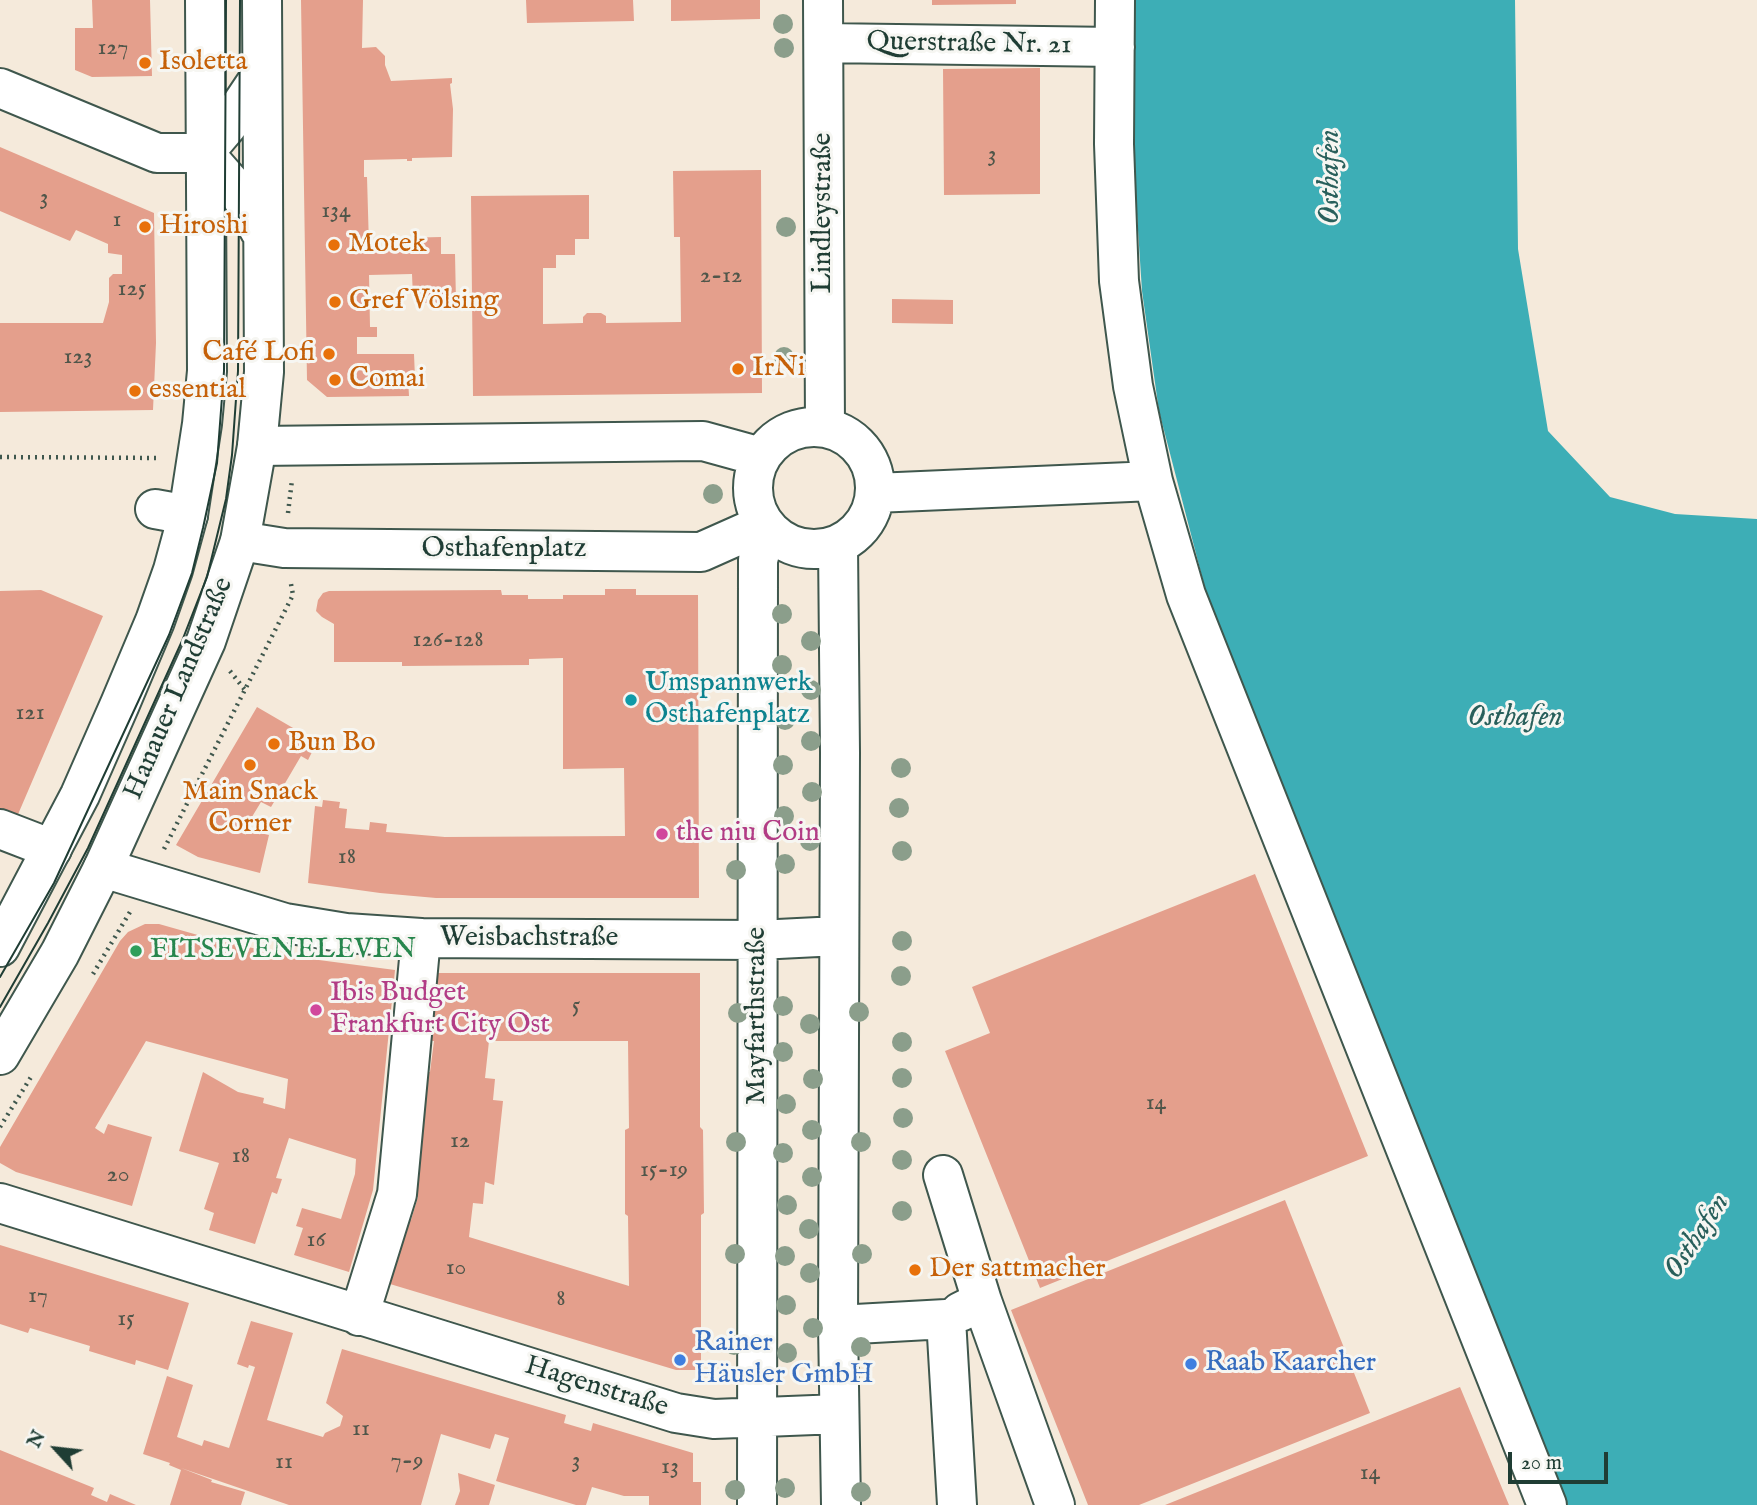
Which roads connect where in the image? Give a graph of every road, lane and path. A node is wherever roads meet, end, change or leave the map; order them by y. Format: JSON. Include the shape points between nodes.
{"nodes":[{"id":1,"x":205,"y":0,"type":"edge"},
{"id":2,"x":262,"y":0,"type":"edge"},
{"id":3,"x":823,"y":0,"type":"edge"},
{"id":4,"x":1115,"y":0,"type":"edge"},
{"id":5,"x":824,"y":43,"type":"junction"},
{"id":6,"x":1115,"y":47,"type":"junction"},
{"id":7,"x":262,"y":74,"type":"junction"},
{"id":8,"x":0,"y":88,"type":"edge"},
{"id":9,"x":204,"y":153,"type":"junction"},
{"id":10,"x":261,"y":233,"type":"junction"},
{"id":11,"x":825,"y":427,"type":"junction"},
{"id":12,"x":257,"y":446,"type":"junction"},
{"id":13,"x":0,"y":457,"type":"edge"},
{"id":14,"x":761,"y":457,"type":"junction"},
{"id":15,"x":181,"y":467,"type":"junction"},
{"id":16,"x":1153,"y":481,"type":"junction"},
{"id":17,"x":876,"y":493,"type":"junction"},
{"id":18,"x":172,"y":512,"type":"junction"},
{"id":19,"x":765,"y":526,"type":"junction"},
{"id":20,"x":240,"y":541,"type":"junction"},
{"id":21,"x":838,"y":545,"type":"junction"},
{"id":22,"x":0,"y":829,"type":"edge"},
{"id":23,"x":52,"y":849,"type":"junction"},
{"id":24,"x":103,"y":868,"type":"junction"},
{"id":25,"x":838,"y":936,"type":"junction"},
{"id":26,"x":421,"y":938,"type":"junction"},
{"id":27,"x":758,"y":940,"type":"junction"},
{"id":28,"x":0,"y":947,"type":"edge"},
{"id":29,"x":0,"y":1055,"type":"edge"},
{"id":30,"x":943,"y":1175,"type":"dead end"},
{"id":31,"x":0,"y":1203,"type":"edge"},
{"id":32,"x":982,"y":1301,"type":"junction"},
{"id":33,"x":359,"y":1316,"type":"junction"},
{"id":34,"x":946,"y":1319,"type":"junction"},
{"id":35,"x":838,"y":1325,"type":"junction"},
{"id":36,"x":839,"y":1414,"type":"junction"},
{"id":37,"x":757,"y":1417,"type":"junction"},
{"id":38,"x":757,"y":1505,"type":"edge"},
{"id":39,"x":841,"y":1505,"type":"edge"},
{"id":40,"x":957,"y":1505,"type":"edge"},
{"id":41,"x":1055,"y":1505,"type":"edge"},
{"id":42,"x":1547,"y":1505,"type":"edge"}],
"edges":[{"from":1,"to":9,"type":"street","name":"Hanauer Landstraße"},
{"from":2,"to":7,"type":"street","name":"Hanauer Landstraße"},
{"from":3,"to":5,"type":"street","name":"Lindleystraße"},
{"from":4,"to":6,"type":"street"},
{"from":5,"to":6,"type":"street","name":"Querstraße Nr. 21"},
{"from":5,"to":11,"type":"street","name":"Lindleystraße"},
{"from":6,"to":16,"type":"street","via":[[1119,281],[1133,386]]},
{"from":7,"to":9,"type":"street"},
{"from":7,"to":10,"type":"street","name":"Hanauer Landstraße"},
{"from":8,"to":9,"type":"street","via":[[157,153]]},
{"from":9,"to":10,"type":"street","via":[[240,194]]},
{"from":9,"to":15,"type":"street","name":"Hanauer Landstraße","via":[[207,371]]},
{"from":10,"to":12,"type":"street","name":"Hanauer Landstraße","via":[[264,372]]},
{"from":11,"to":14,"type":"street","via":[[797,429],[778,439]]},
{"from":11,"to":17,"type":"street","via":[[849,438],[864,453],[874,472]]},
{"from":12,"to":14,"type":"street","via":[[703,441]]},
{"from":12,"to":15,"type":"street"},
{"from":12,"to":20,"type":"street","name":"Hanauer Landstraße"},
{"from":13,"to":15,"type":"path"},
{"from":14,"to":19,"type":"street","via":[[753,499]]},
{"from":15,"to":18,"type":"street","name":"Hanauer Landstraße"},
{"from":16,"to":17,"type":"street"},
{"from":16,"to":42,"type":"street","via":[[1186,596]]},
{"from":17,"to":21,"type":"street","via":[[869,516],[856,534]]},
{"from":18,"to":20,"type":"street","name":"Osthafenplatz"},
{"from":18,"to":23,"type":"street","name":"Hanauer Landstraße","via":[[173,570],[155,621]]},
{"from":19,"to":20,"type":"street","name":"Osthafenplatz","via":[[701,552],[284,548]]},
{"from":19,"to":21,"type":"street","via":[[783,542],[803,549]]},
{"from":19,"to":27,"type":"street","name":"Mayfarthstraße","via":[[758,560]]},
{"from":20,"to":24,"type":"street","name":"Hanauer Landstraße","via":[[206,641]]},
{"from":21,"to":25,"type":"street"},
{"from":22,"to":23,"type":"street"},
{"from":23,"to":28,"type":"street","name":"Hanauer Landstraße"},
{"from":24,"to":26,"type":"street","name":"Weisbachstraße","via":[[285,923]]},
{"from":24,"to":29,"type":"street","name":"Hanauer Landstraße"},
{"from":25,"to":27,"type":"street","name":"Weisbachstraße"},
{"from":25,"to":35,"type":"street"},
{"from":26,"to":27,"type":"street","name":"Weisbachstraße"},
{"from":26,"to":33,"type":"street","via":[[397,1194]]},
{"from":27,"to":37,"type":"street","name":"Mayfarthstraße"},
{"from":30,"to":32,"type":"street"},
{"from":31,"to":33,"type":"street","name":"Hagenstraße"},
{"from":32,"to":34,"type":"street"},
{"from":32,"to":41,"type":"street"},
{"from":33,"to":37,"type":"street","name":"Hagenstraße","via":[[676,1413],[714,1419]]},
{"from":34,"to":35,"type":"street"},
{"from":34,"to":40,"type":"street"},
{"from":35,"to":36,"type":"street"},
{"from":36,"to":37,"type":"street","name":"Hagenstraße"},
{"from":36,"to":39,"type":"street"},
{"from":37,"to":38,"type":"street","name":"Mayfarthstraße"}]}
